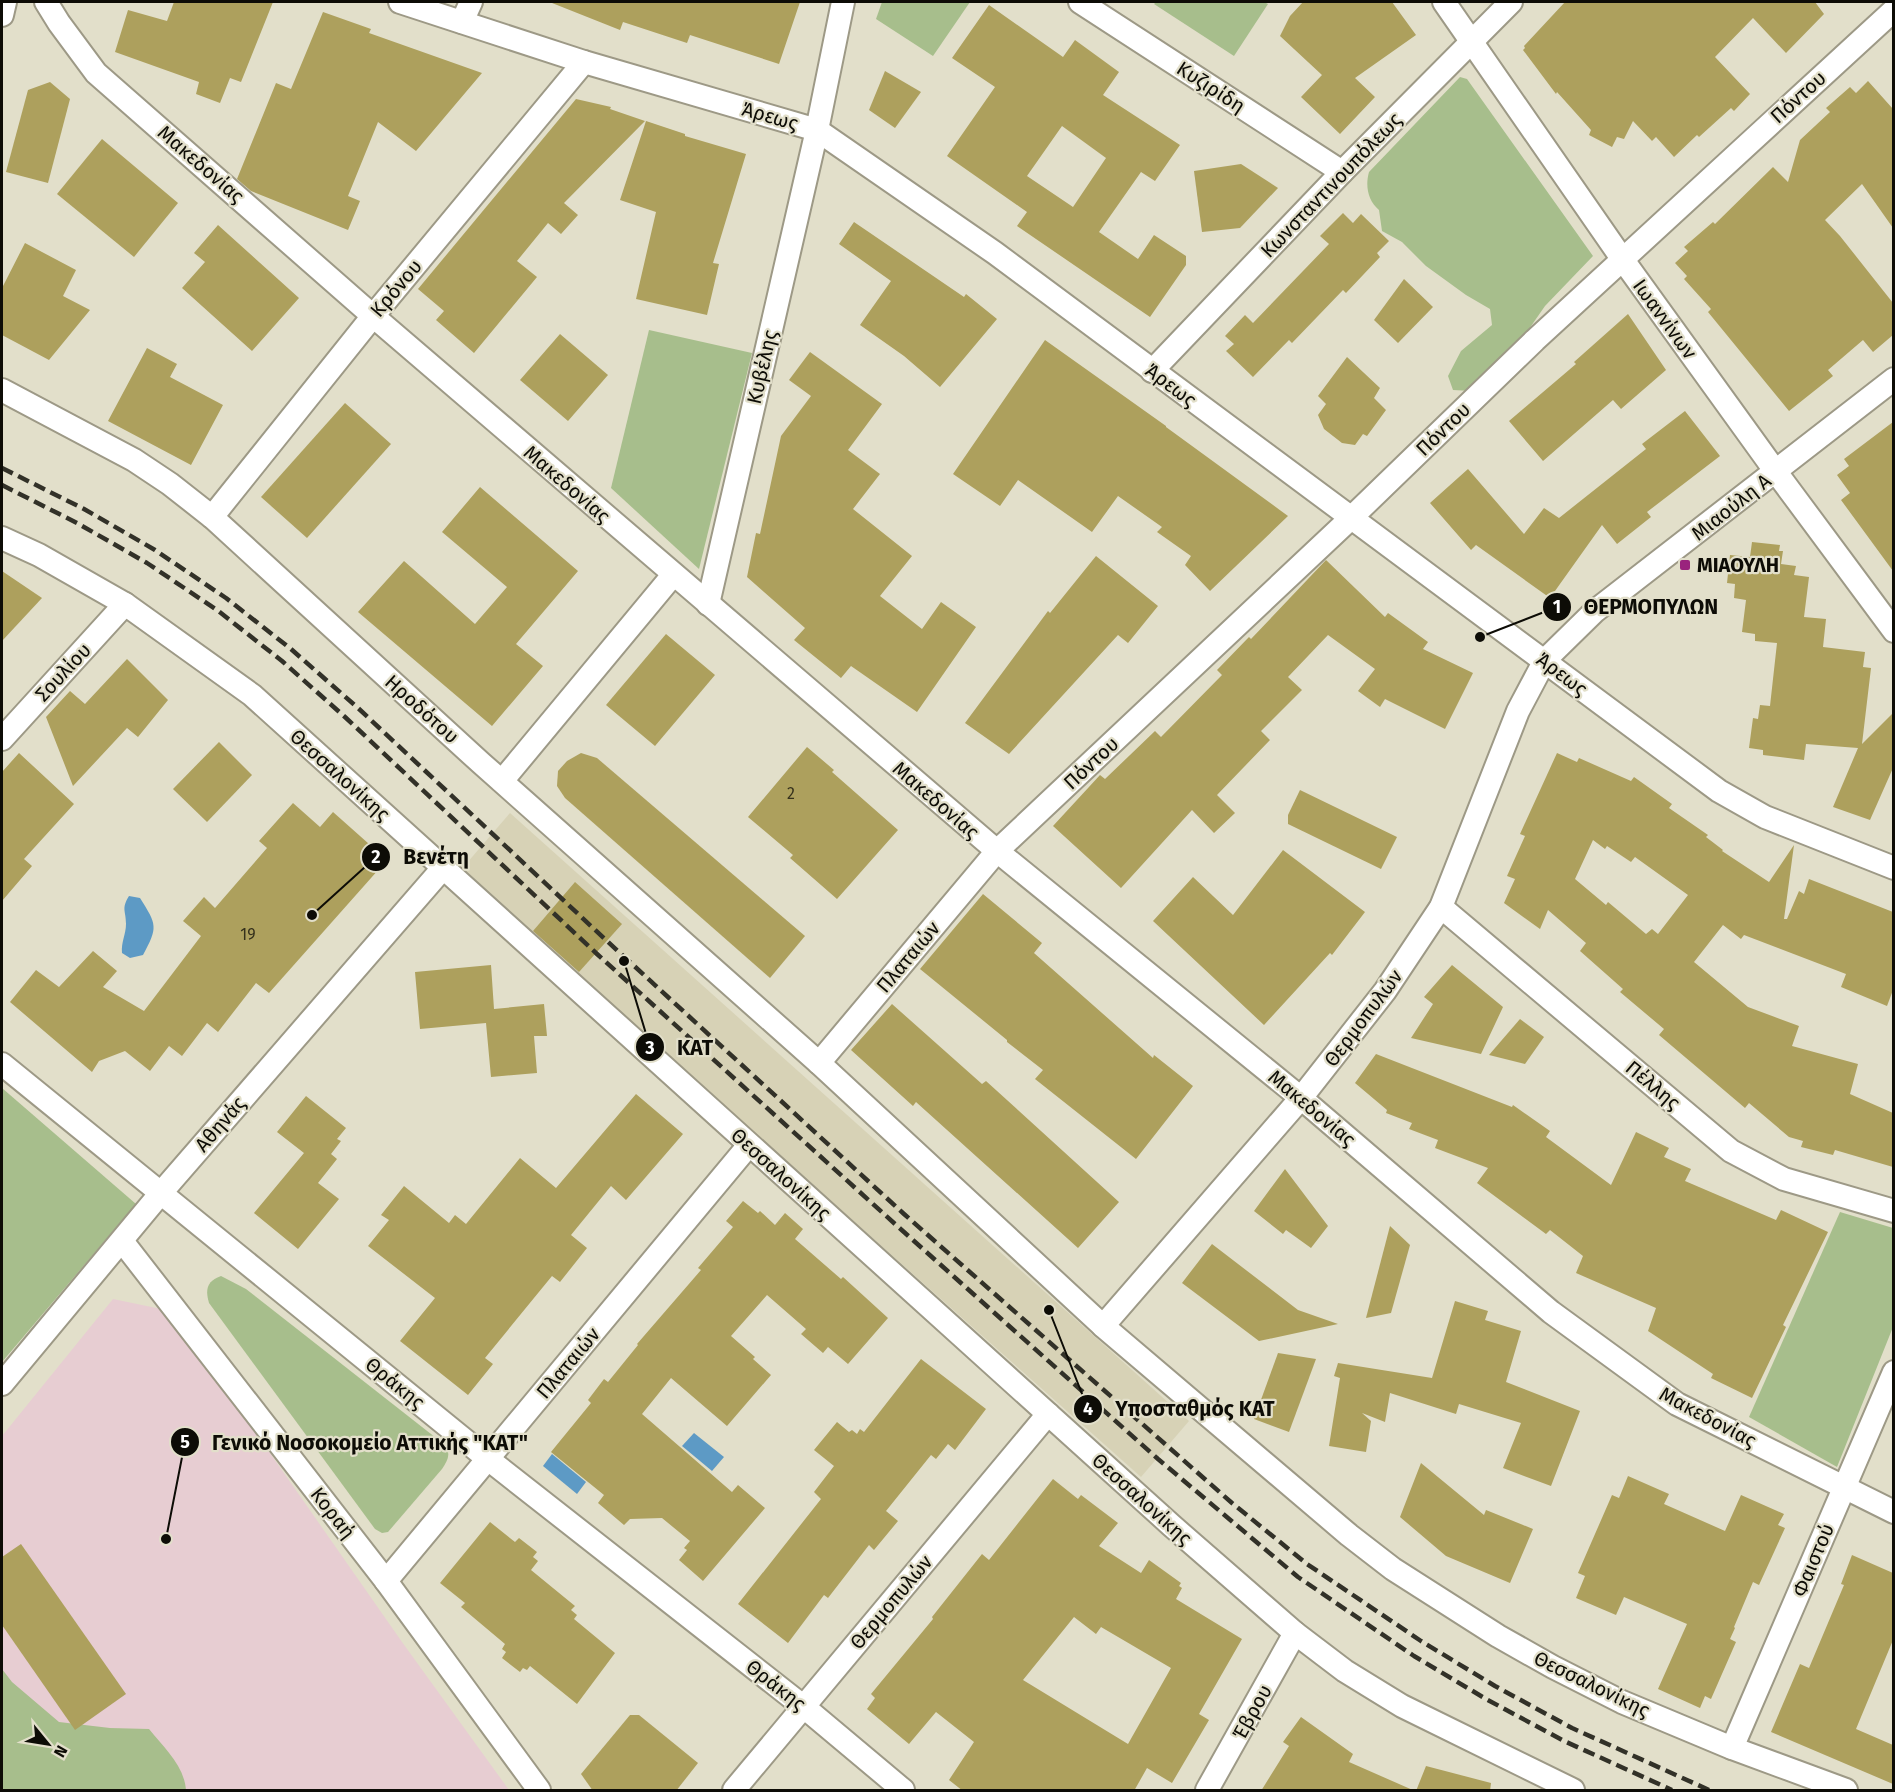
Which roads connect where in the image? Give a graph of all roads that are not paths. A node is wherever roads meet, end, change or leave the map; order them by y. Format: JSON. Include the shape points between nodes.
{"nodes":[{"id":1,"x":5,"y":2,"type":"edge"},
{"id":2,"x":46,"y":2,"type":"edge"},
{"id":3,"x":400,"y":2,"type":"edge"},
{"id":4,"x":843,"y":2,"type":"edge"},
{"id":5,"x":1080,"y":2,"type":"edge"},
{"id":6,"x":1444,"y":2,"type":"edge"},
{"id":7,"x":1512,"y":2,"type":"edge"},
{"id":8,"x":1893,"y":10,"type":"edge"},
{"id":9,"x":467,"y":12,"type":"edge"},
{"id":10,"x":2,"y":15,"type":"edge"},
{"id":11,"x":1473,"y":42,"type":"junction"},
{"id":12,"x":584,"y":62,"type":"junction"},
{"id":13,"x":817,"y":130,"type":"junction"},
{"id":14,"x":1342,"y":172,"type":"junction"},
{"id":15,"x":1623,"y":260,"type":"junction"},
{"id":16,"x":373,"y":316,"type":"junction"},
{"id":17,"x":1152,"y":371,"type":"junction"},
{"id":18,"x":1893,"y":379,"type":"edge"},
{"id":19,"x":2,"y":390,"type":"edge"},
{"id":20,"x":1776,"y":472,"type":"junction"},
{"id":21,"x":212,"y":517,"type":"junction"},
{"id":22,"x":1351,"y":518,"type":"junction"},
{"id":23,"x":2,"y":538,"type":"edge"},
{"id":24,"x":673,"y":575,"type":"junction"},
{"id":25,"x":125,"y":604,"type":"junction"},
{"id":26,"x":708,"y":604,"type":"junction"},
{"id":27,"x":1893,"y":631,"type":"edge"},
{"id":28,"x":1545,"y":660,"type":"junction"},
{"id":29,"x":2,"y":739,"type":"edge"},
{"id":30,"x":502,"y":781,"type":"junction"},
{"id":31,"x":997,"y":851,"type":"junction"},
{"id":32,"x":443,"y":868,"type":"junction"},
{"id":33,"x":1893,"y":868,"type":"edge"},
{"id":34,"x":1441,"y":907,"type":"junction"},
{"id":35,"x":819,"y":1063,"type":"junction"},
{"id":36,"x":2,"y":1064,"type":"edge"},
{"id":37,"x":1301,"y":1098,"type":"junction"},
{"id":38,"x":749,"y":1145,"type":"junction"},
{"id":39,"x":160,"y":1194,"type":"junction"},
{"id":40,"x":1893,"y":1211,"type":"edge"},
{"id":41,"x":122,"y":1240,"type":"junction"},
{"id":42,"x":1103,"y":1326,"type":"junction"},
{"id":43,"x":1893,"y":1372,"type":"edge"},
{"id":44,"x":2,"y":1384,"type":"edge"},
{"id":45,"x":1048,"y":1414,"type":"junction"},
{"id":46,"x":489,"y":1459,"type":"junction"},
{"id":47,"x":1845,"y":1486,"type":"junction"},
{"id":48,"x":1893,"y":1512,"type":"edge"},
{"id":49,"x":386,"y":1581,"type":"junction"},
{"id":50,"x":1295,"y":1633,"type":"junction"},
{"id":51,"x":804,"y":1707,"type":"junction"},
{"id":52,"x":1732,"y":1748,"type":"junction"},
{"id":53,"x":539,"y":1791,"type":"edge"},
{"id":54,"x":734,"y":1791,"type":"edge"},
{"id":55,"x":903,"y":1791,"type":"edge"},
{"id":56,"x":1207,"y":1791,"type":"edge"},
{"id":57,"x":1573,"y":1791,"type":"edge"},
{"id":58,"x":1846,"y":1791,"type":"edge"}],
"edges":[{"from":1,"to":10,"type":"street"},
{"from":2,"to":16,"type":"street","name":"Μακεδονίας","via":[[96,73]]},
{"from":3,"to":9,"type":"street","name":"Άρεως"},
{"from":4,"to":13,"type":"street","name":"Κυβέλης"},
{"from":5,"to":14,"type":"street","name":"Κυζιρίδη"},
{"from":6,"to":11,"type":"street","name":"Ιωαννίνων"},
{"from":7,"to":11,"type":"street","name":"Κωνσταντινουπόλεως"},
{"from":8,"to":15,"type":"street","name":"Πόντου"},
{"from":9,"to":12,"type":"street","name":"Άρεως"},
{"from":11,"to":14,"type":"street","name":"Κωνσταντινουπόλεως"},
{"from":11,"to":15,"type":"street","name":"Ιωαννίνων"},
{"from":12,"to":13,"type":"street","name":"Άρεως"},
{"from":12,"to":16,"type":"street","name":"Κρόνου"},
{"from":13,"to":17,"type":"street","name":"Άρεως","via":[[995,253]]},
{"from":13,"to":26,"type":"street","name":"Κυβέλης"},
{"from":14,"to":17,"type":"street","name":"Κωνσταντινουπόλεως"},
{"from":15,"to":20,"type":"street","name":"Ιωαννίνων"},
{"from":15,"to":22,"type":"street","name":"Πόντου"},
{"from":16,"to":21,"type":"street","name":"Κρόνου"},
{"from":16,"to":24,"type":"street","name":"Μακεδονίας"},
{"from":17,"to":22,"type":"street","name":"Άρεως"},
{"from":18,"to":20,"type":"street","name":"Μιαούλη Α"},
{"from":19,"to":21,"type":"street","name":"Ηροδότου","via":[[134,460]]},
{"from":20,"to":27,"type":"street","name":"Ιωαννίνων"},
{"from":20,"to":28,"type":"street","name":"Μιαούλη Α","via":[[1595,611]]},
{"from":21,"to":30,"type":"street","name":"Ηροδότου"},
{"from":22,"to":28,"type":"street","name":"Άρεως"},
{"from":22,"to":31,"type":"street","name":"Πόντου"},
{"from":23,"to":25,"type":"street","name":"Θεσσαλονίκης"},
{"from":24,"to":26,"type":"street","name":"Μακεδονίας"},
{"from":24,"to":30,"type":"street"},
{"from":25,"to":29,"type":"street","name":"Σουλίου"},
{"from":25,"to":32,"type":"street","name":"Θεσσαλονίκης","via":[[252,695]]},
{"from":26,"to":31,"type":"street","name":"Μακεδονίας"},
{"from":28,"to":33,"type":"street","name":"Άρεως","via":[[1719,791],[1765,817]]},
{"from":28,"to":34,"type":"street","name":"Θερμοπυλών","via":[[1518,711]]},
{"from":30,"to":35,"type":"street","name":"Ηροδότου"},
{"from":31,"to":35,"type":"street","name":"Πλαταιών"},
{"from":31,"to":37,"type":"street","name":"Μακεδονίας"},
{"from":32,"to":38,"type":"street","name":"Θεσσαλονίκης"},
{"from":32,"to":39,"type":"street","name":"Αθηνάς"},
{"from":34,"to":37,"type":"street","name":"Θερμοπυλών","via":[[1385,991]]},
{"from":34,"to":40,"type":"street","name":"Πέλλης","via":[[1731,1151],[1784,1179]]},
{"from":35,"to":42,"type":"street","name":"Θεσσαλονίκης"},
{"from":36,"to":39,"type":"street","name":"Θράκης"},
{"from":37,"to":42,"type":"street","name":"Θερμοπυλών"},
{"from":37,"to":47,"type":"street","name":"Μακεδονίας","via":[[1551,1312],[1640,1378],[1677,1404]]},
{"from":38,"to":45,"type":"street","name":"Θεσσαλονίκης"},
{"from":38,"to":46,"type":"street","name":"Πλαταιών"},
{"from":39,"to":41,"type":"street","name":"Αθηνάς"},
{"from":39,"to":46,"type":"street","name":"Θράκης"},
{"from":41,"to":44,"type":"street","name":"Αθηνάς"},
{"from":41,"to":49,"type":"street","name":"Κοραή"},
{"from":42,"to":52,"type":"street","name":"Θεσσαλονίκης","via":[[1393,1569],[1553,1667],[1622,1702]]},
{"from":43,"to":47,"type":"street","name":"Φαιστού"},
{"from":45,"to":50,"type":"street","name":"Θεσσαλονίκης"},
{"from":45,"to":51,"type":"street","name":"Θερμοπυλών"},
{"from":46,"to":49,"type":"street","name":"Πλαταιών"},
{"from":46,"to":51,"type":"street","name":"Θράκης"},
{"from":47,"to":48,"type":"street","name":"Μακεδονίας"},
{"from":47,"to":52,"type":"street","name":"Φαιστού"},
{"from":49,"to":53,"type":"street","name":"Κοραή"},
{"from":50,"to":56,"type":"street","name":"Έβρου"},
{"from":50,"to":57,"type":"street","name":"Θεσσαλονίκης","via":[[1345,1671],[1402,1706]]},
{"from":51,"to":54,"type":"street","name":"Θερμοπυλών"},
{"from":51,"to":55,"type":"street","name":"Θράκης"},
{"from":52,"to":58,"type":"street","name":"Θεσσαλονίκης"}]}
